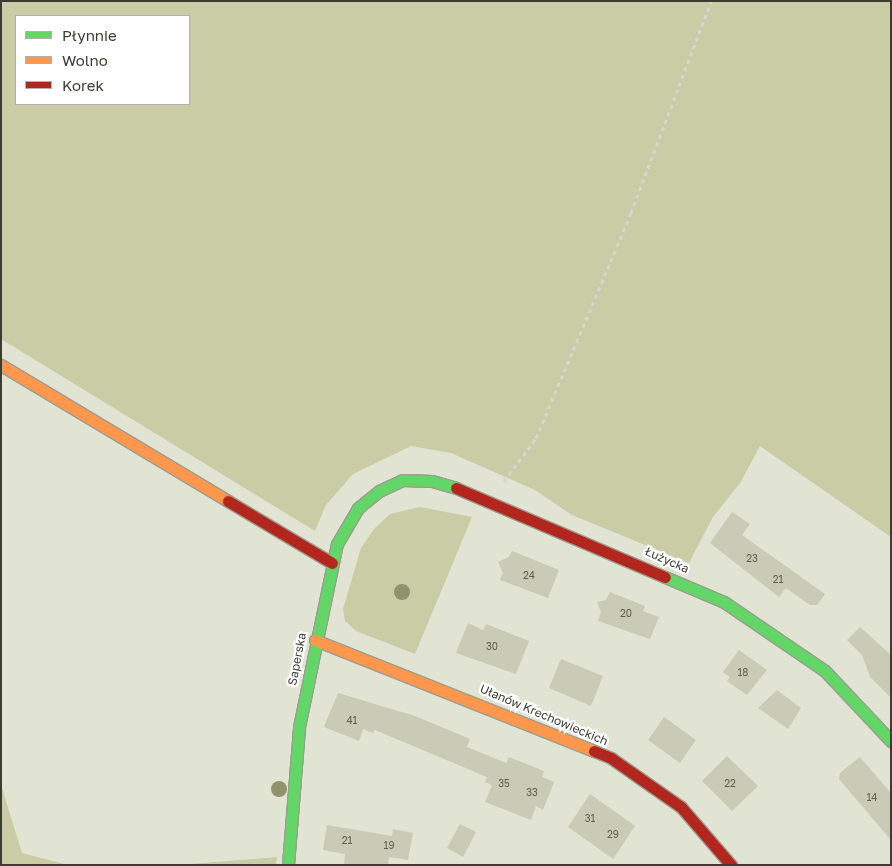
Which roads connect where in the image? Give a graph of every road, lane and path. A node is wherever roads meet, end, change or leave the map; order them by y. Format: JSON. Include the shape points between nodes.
{"nodes":[{"id":1,"x":711,"y":1,"type":"edge"},
{"id":2,"x":1,"y":365,"type":"edge"},
{"id":3,"x":392,"y":484,"type":"joint"},
{"id":4,"x":488,"y":500,"type":"junction"},
{"id":5,"x":332,"y":563,"type":"junction"},
{"id":6,"x":315,"y":640,"type":"junction"},
{"id":7,"x":891,"y":740,"type":"edge"},
{"id":8,"x":288,"y":865,"type":"edge"},
{"id":9,"x":731,"y":865,"type":"edge"}],
"edges":[{"from":1,"to":4,"type":"path","via":[[631,212],[536,438]]},
{"from":2,"to":5,"type":"street"},
{"from":3,"to":4,"type":"street","name":"Łużycka","via":[[432,481]]},
{"from":3,"to":5,"type":"street","name":"Saperska","via":[[367,500],[349,518]]},
{"from":4,"to":7,"type":"street","name":"Łużycka","via":[[724,602],[825,671]]},
{"from":5,"to":6,"type":"street","name":"Saperska"},
{"from":6,"to":8,"type":"street","name":"Saperska","via":[[299,726]]},
{"from":6,"to":9,"type":"street","name":"Ułanów Krechowieckich","via":[[459,694],[611,758],[681,807]]}]}
